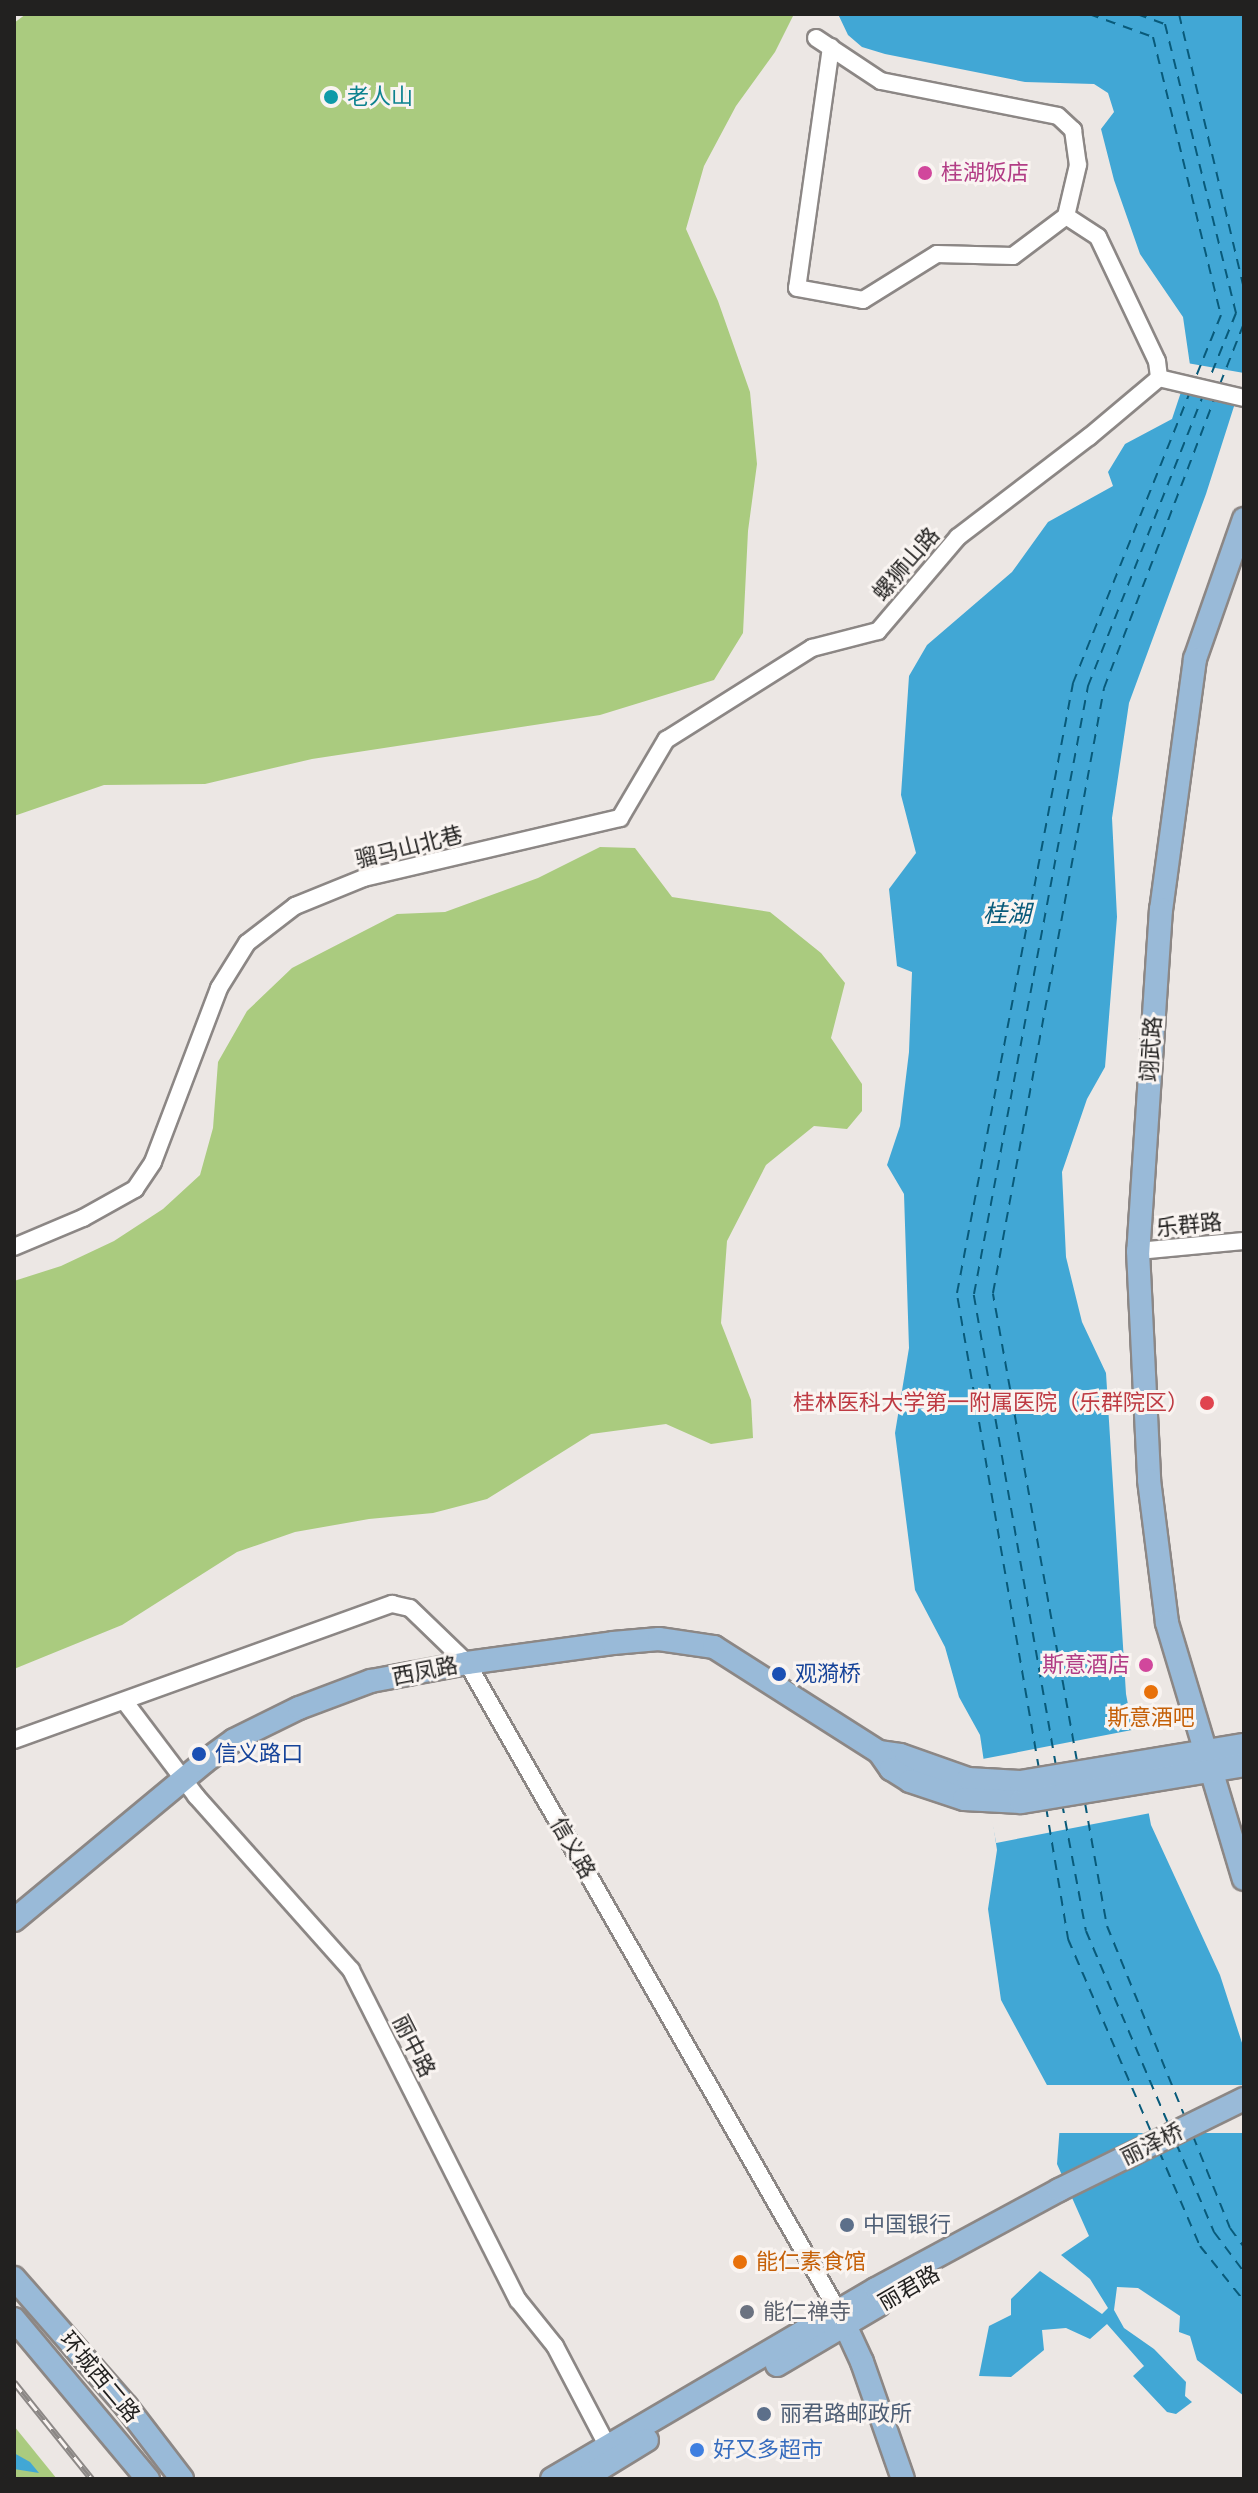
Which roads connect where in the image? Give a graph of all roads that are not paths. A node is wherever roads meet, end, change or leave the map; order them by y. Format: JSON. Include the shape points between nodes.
{"nodes":[{"id":1,"x":816,"y":38,"type":"dead end"},
{"id":2,"x":831,"y":47,"type":"junction"},
{"id":3,"x":1066,"y":216,"type":"junction"},
{"id":4,"x":1159,"y":378,"type":"junction"},
{"id":5,"x":1244,"y":398,"type":"edge"},
{"id":6,"x":1244,"y":519,"type":"edge"},
{"id":7,"x":666,"y":740,"type":"joint"},
{"id":8,"x":1244,"y":1241,"type":"edge"},
{"id":9,"x":14,"y":1247,"type":"edge"},
{"id":10,"x":1138,"y":1251,"type":"junction"},
{"id":11,"x":467,"y":1663,"type":"junction"},
{"id":12,"x":125,"y":1702,"type":"junction"},
{"id":13,"x":14,"y":1740,"type":"edge"},
{"id":14,"x":1244,"y":1745,"type":"edge"},
{"id":15,"x":1220,"y":1762,"type":"edge"},
{"id":16,"x":183,"y":1779,"type":"junction"},
{"id":17,"x":1244,"y":1844,"type":"edge"},
{"id":18,"x":1244,"y":1879,"type":"edge"},
{"id":19,"x":14,"y":1920,"type":"edge"},
{"id":20,"x":1244,"y":2099,"type":"edge"},
{"id":21,"x":1244,"y":2115,"type":"edge"},
{"id":22,"x":1062,"y":2196,"type":"junction"},
{"id":23,"x":14,"y":2278,"type":"edge"},
{"id":24,"x":842,"y":2318,"type":"junction"},
{"id":25,"x":14,"y":2319,"type":"edge"},
{"id":26,"x":608,"y":2447,"type":"junction"},
{"id":27,"x":148,"y":2479,"type":"edge"},
{"id":28,"x":182,"y":2479,"type":"edge"},
{"id":29,"x":552,"y":2479,"type":"edge"},
{"id":30,"x":583,"y":2479,"type":"edge"},
{"id":31,"x":903,"y":2479,"type":"edge"}],
"edges":[{"from":1,"to":2,"type":"street"},
{"from":2,"to":3,"type":"street","via":[[881,81],[1058,116],[1073,130],[1078,165]]},
{"from":2,"to":3,"type":"street","via":[[797,288],[863,300],[937,254],[1013,256]]},
{"from":3,"to":4,"type":"street","via":[[1098,237],[1157,361]]},
{"from":4,"to":5,"type":"street"},
{"from":4,"to":7,"type":"street","name":"螺狮山路","via":[[958,537],[878,631],[812,648]]},
{"from":6,"to":10,"type":"main road","name":"翊武路","via":[[1195,659],[1161,909]]},
{"from":7,"to":9,"type":"street","name":"骝马山北巷","via":[[620,818],[364,878],[295,906],[247,943],[219,988],[153,1162],[135,1189]]},
{"from":8,"to":10,"type":"street","name":"乐群路"},
{"from":10,"to":15,"type":"main road","name":"翊武路","via":[[1149,1480],[1167,1623]]},
{"from":11,"to":12,"type":"street","name":"信义路","via":[[428,1621],[410,1608],[392,1604]]},
{"from":11,"to":15,"type":"main road","name":"西凤路","via":[[613,1643],[684,1640],[714,1647],[879,1752],[900,1755],[966,1789],[1021,1802]]},
{"from":11,"to":16,"type":"main road","name":"西凤路","via":[[371,1681],[299,1708],[234,1740]]},
{"from":11,"to":24,"type":"street","name":"信义路"},
{"from":12,"to":13,"type":"street","name":"信义路"},
{"from":12,"to":16,"type":"street","name":"丽中路"},
{"from":14,"to":15,"type":"main road","name":"西凤路"},
{"from":15,"to":17,"type":"main road","name":"翊武路"},
{"from":15,"to":18,"type":"main road","name":"翊武路"},
{"from":16,"to":19,"type":"main road","name":"西凤路"},
{"from":16,"to":26,"type":"street","name":"丽中路","via":[[351,1970],[518,2300],[555,2346]]},
{"from":20,"to":22,"type":"main road","name":"丽泽桥"},
{"from":21,"to":22,"type":"main road","name":"丽君路"},
{"from":22,"to":24,"type":"main road","name":"丽君路"},
{"from":23,"to":28,"type":"main road","name":"环城西二路"},
{"from":24,"to":26,"type":"main road","name":"丽君路"},
{"from":24,"to":30,"type":"main road","name":"丽君路"},
{"from":24,"to":31,"type":"main road","name":"信义路"},
{"from":25,"to":27,"type":"main road","name":"环城西二路"},
{"from":26,"to":29,"type":"main road","name":"丽君路"}]}
